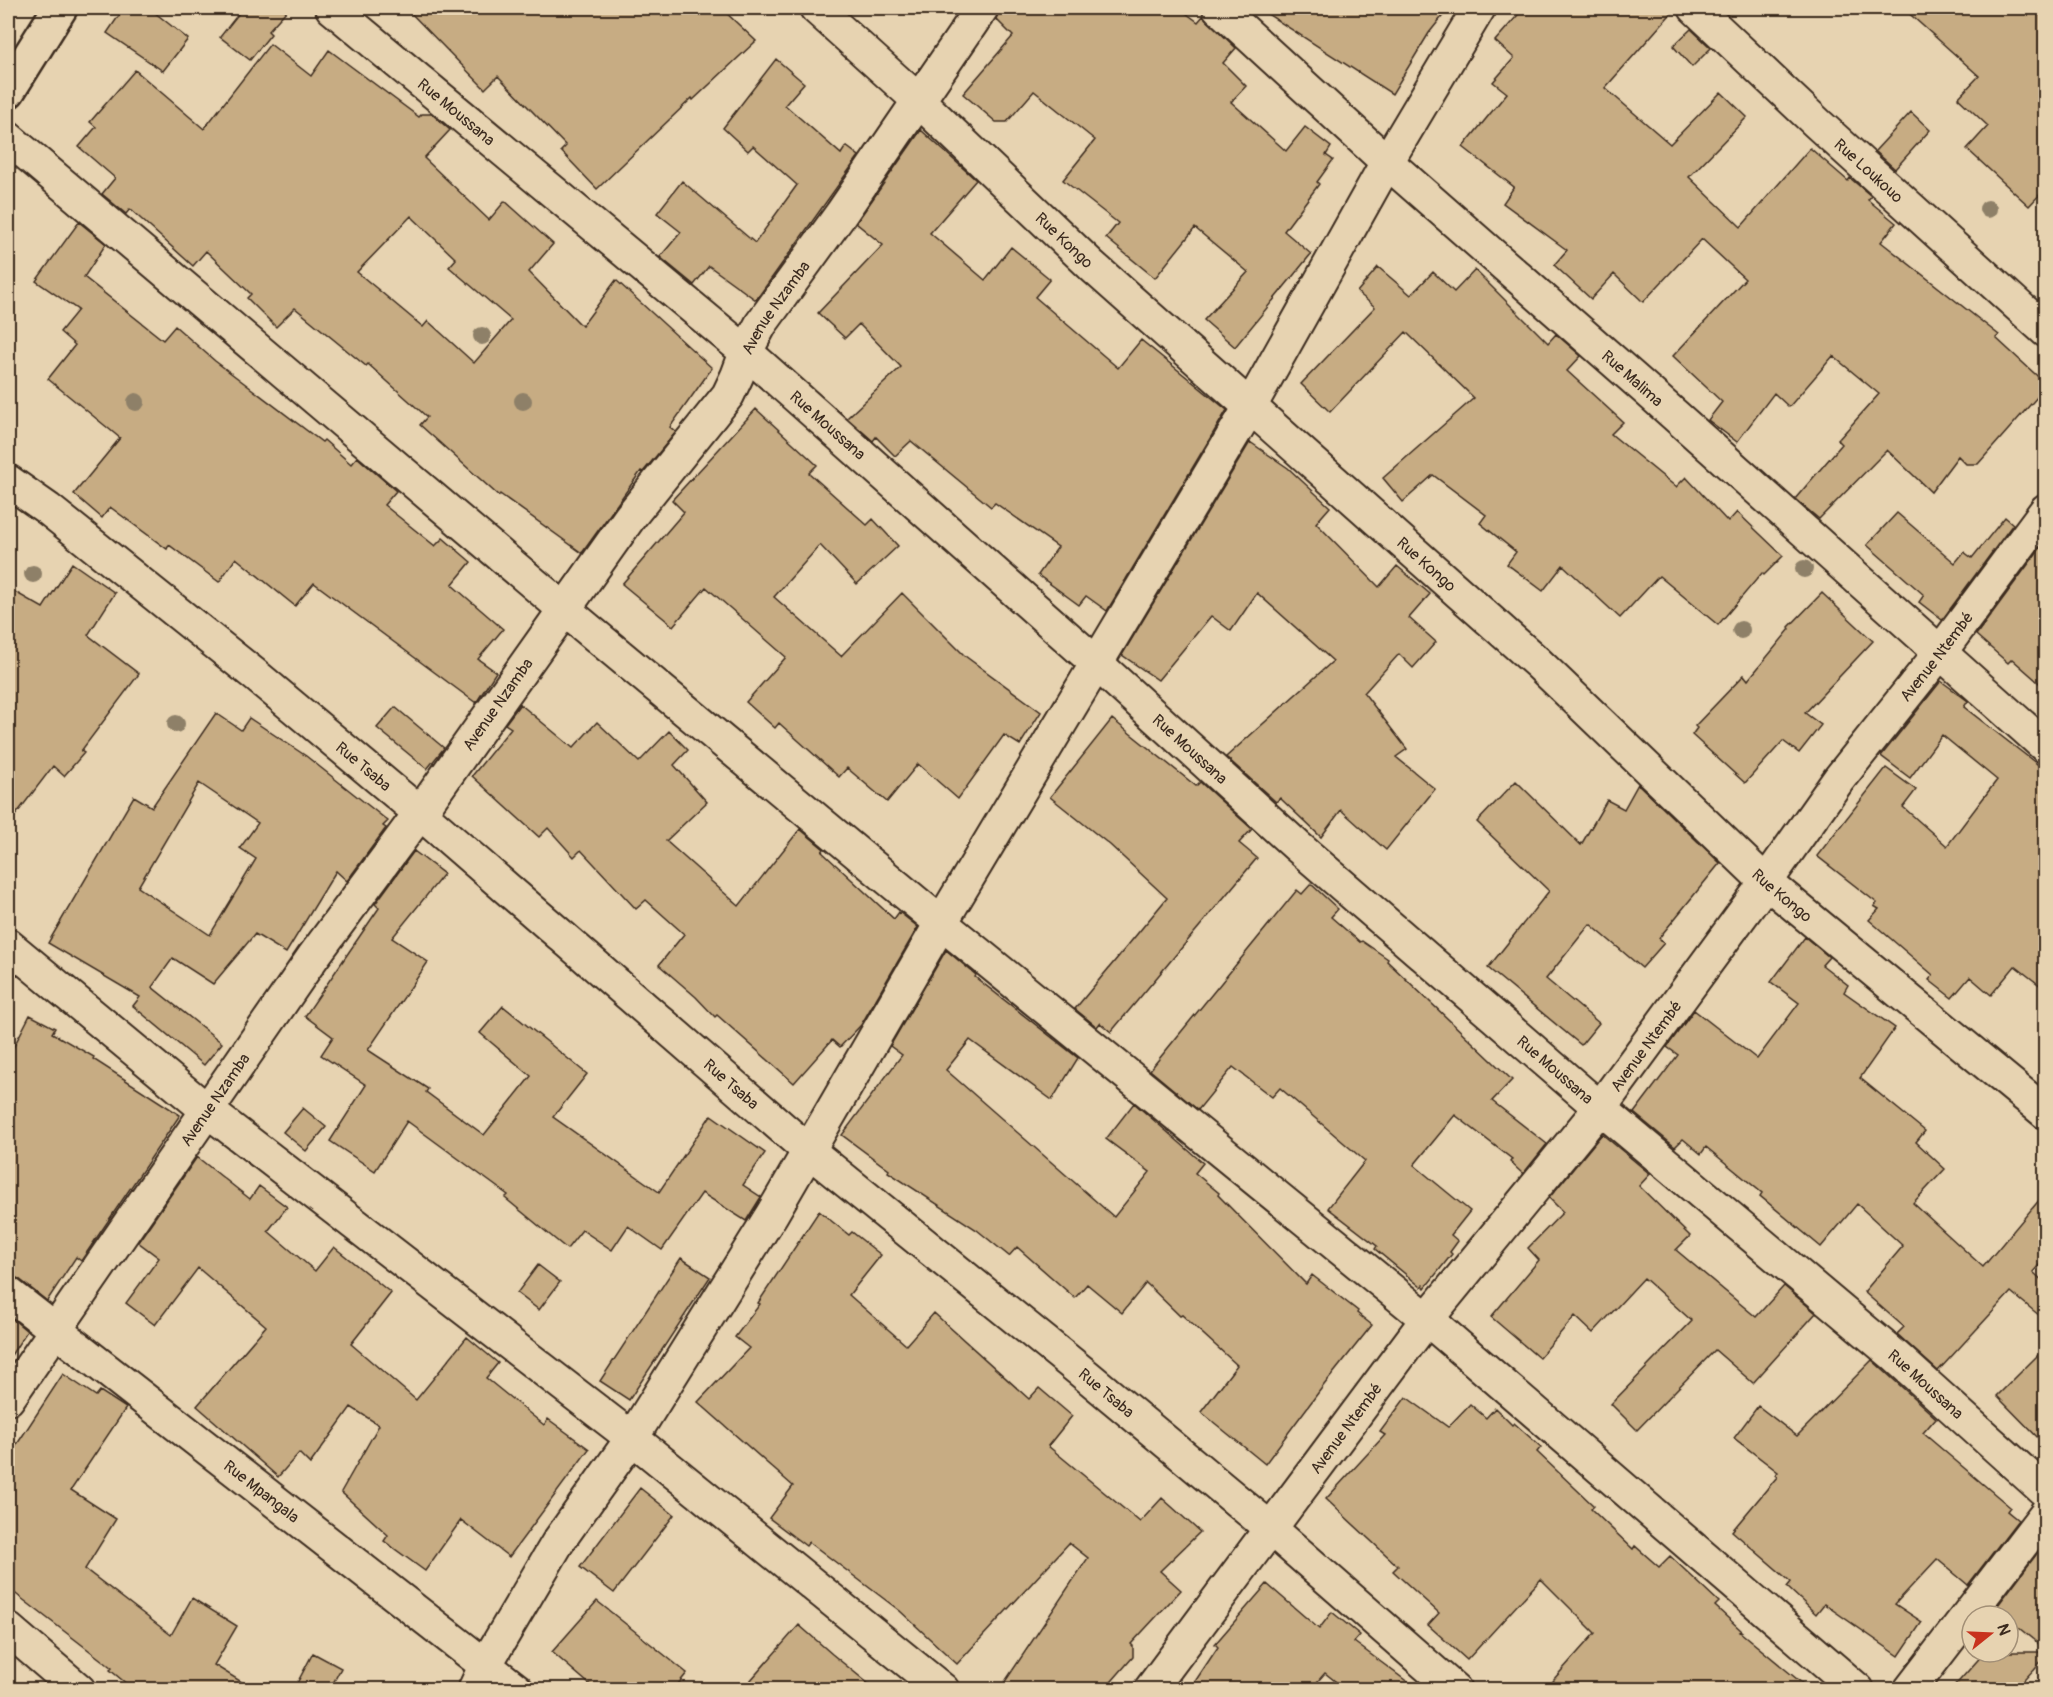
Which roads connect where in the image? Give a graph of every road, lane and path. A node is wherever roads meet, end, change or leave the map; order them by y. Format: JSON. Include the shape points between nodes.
{"nodes":[{"id":1,"x":60,"y":8,"type":"edge"},
{"id":2,"x":332,"y":8,"type":"edge"},
{"id":3,"x":816,"y":8,"type":"edge"},
{"id":4,"x":982,"y":8,"type":"edge"},
{"id":5,"x":1219,"y":8,"type":"edge"},
{"id":6,"x":1479,"y":8,"type":"edge"},
{"id":7,"x":1695,"y":8,"type":"edge"},
{"id":8,"x":8,"y":91,"type":"edge"},
{"id":9,"x":918,"y":100,"type":"junction"},
{"id":10,"x":8,"y":138,"type":"edge"},
{"id":11,"x":1387,"y":162,"type":"junction"},
{"id":12,"x":2046,"y":330,"type":"edge"},
{"id":13,"x":746,"y":352,"type":"junction"},
{"id":14,"x":1250,"y":406,"type":"junction"},
{"id":15,"x":8,"y":481,"type":"edge"},
{"id":16,"x":2046,"y":510,"type":"edge"},
{"id":17,"x":565,"y":610,"type":"junction"},
{"id":18,"x":1939,"y":654,"type":"junction"},
{"id":19,"x":1095,"y":662,"type":"junction"},
{"id":20,"x":2046,"y":747,"type":"edge"},
{"id":21,"x":420,"y":813,"type":"junction"},
{"id":22,"x":1766,"y":882,"type":"junction"},
{"id":23,"x":941,"y":923,"type":"junction"},
{"id":24,"x":8,"y":945,"type":"edge"},
{"id":25,"x":1600,"y":1108,"type":"junction"},
{"id":26,"x":208,"y":1111,"type":"junction"},
{"id":27,"x":2046,"y":1113,"type":"edge"},
{"id":28,"x":809,"y":1151,"type":"junction"},
{"id":29,"x":8,"y":1293,"type":"edge"},
{"id":30,"x":1427,"y":1319,"type":"junction"},
{"id":31,"x":55,"y":1332,"type":"junction"},
{"id":32,"x":8,"y":1399,"type":"edge"},
{"id":33,"x":632,"y":1438,"type":"junction"},
{"id":34,"x":2046,"y":1492,"type":"edge"},
{"id":35,"x":2046,"y":1513,"type":"edge"},
{"id":36,"x":1271,"y":1529,"type":"junction"},
{"id":37,"x":8,"y":1629,"type":"edge"},
{"id":38,"x":480,"y":1677,"type":"edge"},
{"id":39,"x":79,"y":1689,"type":"edge"},
{"id":40,"x":517,"y":1689,"type":"edge"},
{"id":41,"x":943,"y":1689,"type":"edge"},
{"id":42,"x":1150,"y":1689,"type":"edge"},
{"id":43,"x":1455,"y":1689,"type":"edge"},
{"id":44,"x":1858,"y":1689,"type":"edge"},
{"id":45,"x":1910,"y":1689,"type":"edge"}],
"edges":[{"from":1,"to":8,"type":"street"},
{"from":2,"to":13,"type":"street","name":"Rue Moussana"},
{"from":3,"to":9,"type":"street","name":"Rue Kongo"},
{"from":4,"to":9,"type":"street","name":"Avenue Nzamba"},
{"from":5,"to":11,"type":"street","name":"Rue Malima"},
{"from":6,"to":11,"type":"street"},
{"from":7,"to":12,"type":"street","name":"Rue Loukouo"},
{"from":9,"to":13,"type":"street","name":"Avenue Nzamba","via":[[761,324]]},
{"from":9,"to":14,"type":"street","name":"Rue Kongo","via":[[1092,266]]},
{"from":10,"to":17,"type":"street"},
{"from":11,"to":14,"type":"street"},
{"from":11,"to":18,"type":"street","name":"Rue Malima"},
{"from":13,"to":17,"type":"street","name":"Avenue Nzamba","via":[[728,395],[630,517]]},
{"from":13,"to":19,"type":"street","name":"Rue Moussana"},
{"from":14,"to":19,"type":"street"},
{"from":14,"to":22,"type":"street","name":"Rue Kongo","via":[[1538,663]]},
{"from":15,"to":21,"type":"street","name":"Rue Tsaba","via":[[48,508]]},
{"from":16,"to":18,"type":"street","name":"Avenue Ntembé"},
{"from":17,"to":21,"type":"street","name":"Avenue Nzamba"},
{"from":17,"to":23,"type":"street"},
{"from":18,"to":20,"type":"street","name":"Rue Malima"},
{"from":18,"to":22,"type":"street","name":"Avenue Ntembé","via":[[1839,779]]},
{"from":19,"to":23,"type":"street"},
{"from":19,"to":25,"type":"street","name":"Rue Moussana","via":[[1298,846]]},
{"from":21,"to":26,"type":"street","name":"Avenue Nzamba","via":[[313,957]]},
{"from":21,"to":28,"type":"street","name":"Rue Tsaba"},
{"from":22,"to":25,"type":"street","name":"Avenue Ntembé"},
{"from":22,"to":27,"type":"street","name":"Rue Kongo"},
{"from":23,"to":28,"type":"street"},
{"from":23,"to":30,"type":"street"},
{"from":24,"to":26,"type":"street"},
{"from":25,"to":30,"type":"street","name":"Avenue Ntembé"},
{"from":25,"to":34,"type":"street","name":"Rue Moussana","via":[[1895,1356]]},
{"from":26,"to":31,"type":"street","name":"Avenue Nzamba"},
{"from":26,"to":33,"type":"street"},
{"from":28,"to":33,"type":"street"},
{"from":28,"to":36,"type":"street","name":"Rue Tsaba"},
{"from":29,"to":31,"type":"street","name":"Rue Mpangala"},
{"from":30,"to":36,"type":"street","name":"Avenue Ntembé"},
{"from":30,"to":44,"type":"street"},
{"from":31,"to":32,"type":"street","name":"Avenue Nzamba"},
{"from":31,"to":38,"type":"street","name":"Rue Mpangala"},
{"from":33,"to":38,"type":"street","via":[[558,1542]]},
{"from":33,"to":41,"type":"street"},
{"from":35,"to":45,"type":"street"},
{"from":36,"to":42,"type":"street","name":"Avenue Ntembé"},
{"from":36,"to":43,"type":"street","name":"Rue Tsaba"},
{"from":37,"to":39,"type":"street"},
{"from":38,"to":40,"type":"street","name":"Rue Mpangala"}]}
